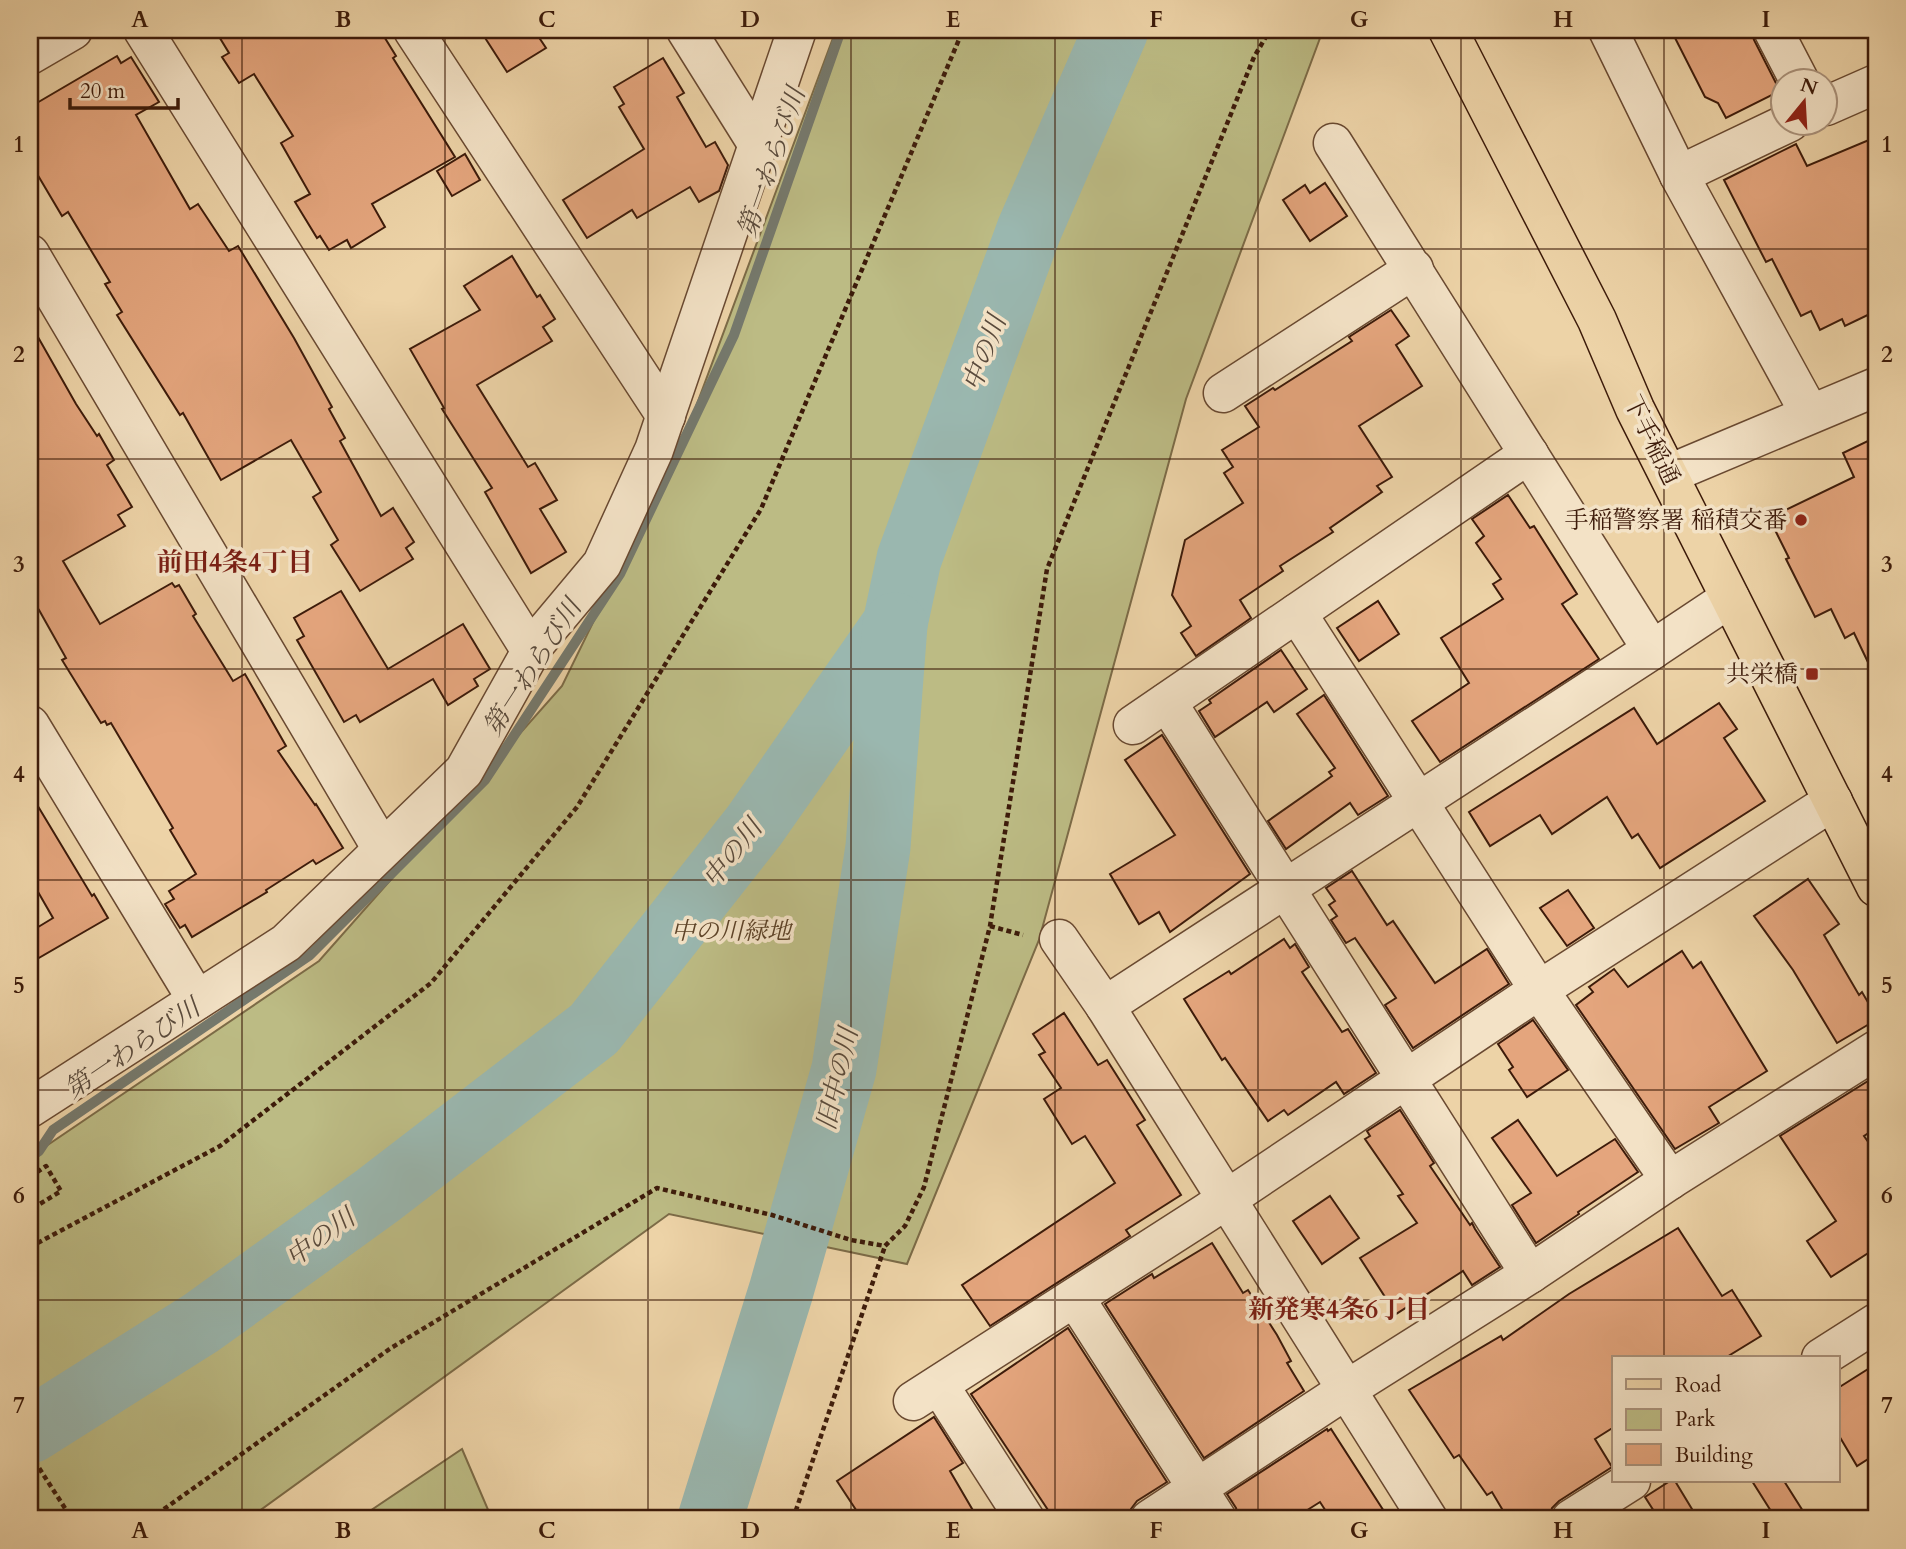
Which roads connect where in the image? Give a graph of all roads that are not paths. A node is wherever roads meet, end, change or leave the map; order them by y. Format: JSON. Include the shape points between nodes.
{"nodes":[{"id":1,"x":73,"y":30,"type":"edge"},
{"id":2,"x":143,"y":30,"type":"edge"},
{"id":3,"x":413,"y":30,"type":"edge"},
{"id":4,"x":686,"y":30,"type":"edge"},
{"id":5,"x":797,"y":30,"type":"edge"},
{"id":6,"x":1448,"y":30,"type":"edge"},
{"id":7,"x":1608,"y":30,"type":"edge"},
{"id":8,"x":1773,"y":30,"type":"edge"},
{"id":9,"x":30,"y":55,"type":"edge"},
{"id":10,"x":1792,"y":66,"type":"edge"},
{"id":11,"x":1876,"y":84,"type":"edge"},
{"id":12,"x":1840,"y":100,"type":"edge"},
{"id":13,"x":1770,"y":132,"type":"edge"},
{"id":14,"x":1333,"y":144,"type":"dead end"},
{"id":15,"x":758,"y":145,"type":"junction"},
{"id":16,"x":1679,"y":175,"type":"junction"},
{"id":17,"x":30,"y":254,"type":"edge"},
{"id":18,"x":1414,"y":269,"type":"junction"},
{"id":19,"x":1876,"y":387,"type":"edge"},
{"id":20,"x":1223,"y":393,"type":"dead end"},
{"id":21,"x":1810,"y":414,"type":"junction"},
{"id":22,"x":666,"y":416,"type":"junction"},
{"id":23,"x":1530,"y":454,"type":"junction"},
{"id":24,"x":1669,"y":474,"type":"junction"},
{"id":25,"x":1730,"y":598,"type":"junction"},
{"id":26,"x":1297,"y":613,"type":"junction"},
{"id":27,"x":1652,"y":650,"type":"junction"},
{"id":28,"x":531,"y":651,"type":"junction"},
{"id":29,"x":1167,"y":702,"type":"junction"},
{"id":30,"x":30,"y":724,"type":"edge"},
{"id":31,"x":1133,"y":725,"type":"dead end"},
{"id":32,"x":1833,"y":801,"type":"junction"},
{"id":33,"x":1419,"y":803,"type":"junction"},
{"id":34,"x":382,"y":849,"type":"junction"},
{"id":35,"x":1876,"y":887,"type":"edge"},
{"id":36,"x":1285,"y":891,"type":"junction"},
{"id":37,"x":1059,"y":939,"type":"dead end"},
{"id":38,"x":1539,"y":990,"type":"junction"},
{"id":39,"x":197,"y":1000,"type":"junction"},
{"id":40,"x":1105,"y":1006,"type":"junction"},
{"id":41,"x":1876,"y":1050,"type":"edge"},
{"id":42,"x":1408,"y":1079,"type":"junction"},
{"id":43,"x":30,"y":1108,"type":"edge"},
{"id":44,"x":1670,"y":1180,"type":"junction"},
{"id":45,"x":1227,"y":1200,"type":"junction"},
{"id":46,"x":1530,"y":1274,"type":"junction"},
{"id":47,"x":1075,"y":1298,"type":"junction"},
{"id":48,"x":1876,"y":1323,"type":"edge"},
{"id":49,"x":1824,"y":1356,"type":"edge"},
{"id":50,"x":1346,"y":1390,"type":"junction"},
{"id":51,"x":1629,"y":1482,"type":"edge"},
{"id":52,"x":1207,"y":1505,"type":"edge"},
{"id":53,"x":1025,"y":1519,"type":"edge"},
{"id":54,"x":1150,"y":1519,"type":"edge"},
{"id":55,"x":1428,"y":1519,"type":"edge"},
{"id":56,"x":1571,"y":1519,"type":"edge"}],
"edges":[{"from":1,"to":9,"type":"street"},
{"from":2,"to":28,"type":"street"},
{"from":3,"to":22,"type":"street"},
{"from":4,"to":15,"type":"street"},
{"from":5,"to":15,"type":"street"},
{"from":6,"to":24,"type":"main road","name":"下手稲通","via":[[1597,320]]},
{"from":7,"to":16,"type":"street"},
{"from":8,"to":10,"type":"street"},
{"from":11,"to":12,"type":"street"},
{"from":13,"to":16,"type":"street"},
{"from":14,"to":18,"type":"street"},
{"from":15,"to":22,"type":"street"},
{"from":16,"to":21,"type":"street"},
{"from":17,"to":34,"type":"street"},
{"from":18,"to":20,"type":"street"},
{"from":18,"to":23,"type":"street"},
{"from":19,"to":21,"type":"street"},
{"from":21,"to":24,"type":"street"},
{"from":22,"to":28,"type":"street","via":[[602,564]]},
{"from":23,"to":26,"type":"street"},
{"from":23,"to":27,"type":"street"},
{"from":24,"to":25,"type":"main road","name":"下手稲通"},
{"from":25,"to":27,"type":"street"},
{"from":25,"to":32,"type":"main road","name":"下手稲通"},
{"from":26,"to":29,"type":"street"},
{"from":26,"to":33,"type":"street"},
{"from":27,"to":33,"type":"street"},
{"from":28,"to":34,"type":"street","via":[[464,771]]},
{"from":29,"to":31,"type":"street"},
{"from":29,"to":36,"type":"street"},
{"from":30,"to":39,"type":"street"},
{"from":32,"to":35,"type":"main road","name":"下手稲通"},
{"from":32,"to":38,"type":"street"},
{"from":33,"to":36,"type":"street"},
{"from":33,"to":38,"type":"street"},
{"from":34,"to":39,"type":"street","via":[[286,943]]},
{"from":36,"to":40,"type":"street"},
{"from":36,"to":42,"type":"street"},
{"from":37,"to":40,"type":"street"},
{"from":38,"to":42,"type":"street"},
{"from":38,"to":44,"type":"street"},
{"from":39,"to":43,"type":"street"},
{"from":40,"to":45,"type":"street"},
{"from":41,"to":44,"type":"street"},
{"from":42,"to":45,"type":"street"},
{"from":42,"to":46,"type":"street"},
{"from":44,"to":46,"type":"street"},
{"from":45,"to":47,"type":"street"},
{"from":45,"to":50,"type":"street"},
{"from":46,"to":50,"type":"street"},
{"from":47,"to":52,"type":"street"},
{"from":47,"to":53,"type":"street","via":[[926,1393]]},
{"from":48,"to":49,"type":"street"},
{"from":50,"to":52,"type":"street"},
{"from":50,"to":55,"type":"street"},
{"from":51,"to":56,"type":"street"},
{"from":52,"to":54,"type":"street"}]}
